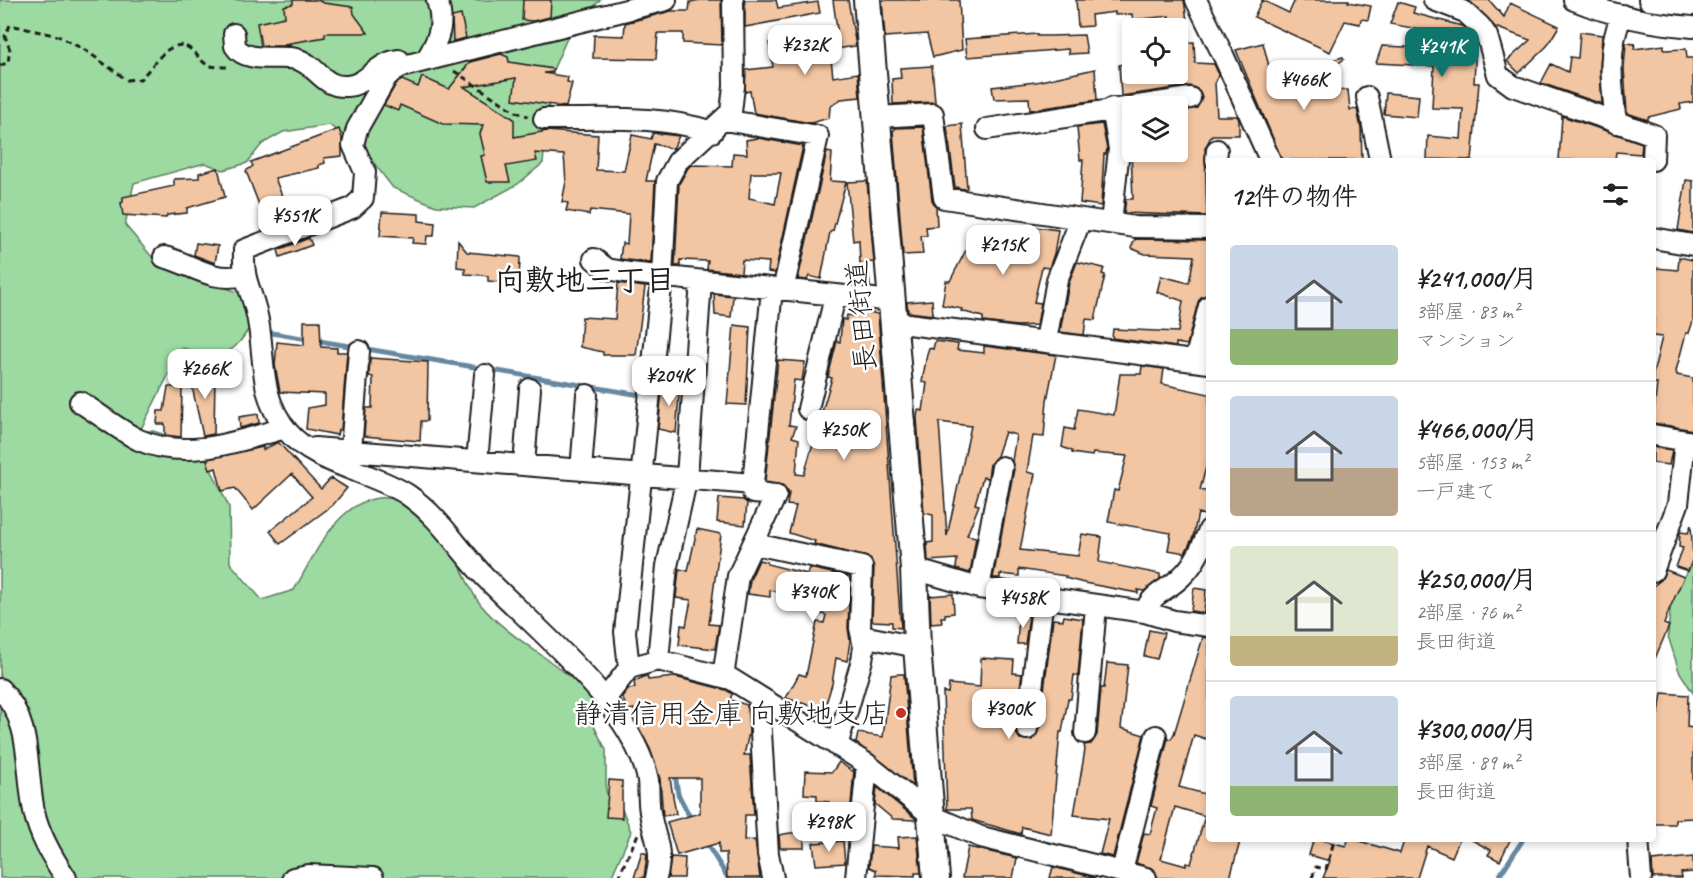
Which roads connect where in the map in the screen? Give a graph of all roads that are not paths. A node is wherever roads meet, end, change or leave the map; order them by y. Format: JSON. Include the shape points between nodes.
{"nodes":[{"id":1,"x":437,"y":0,"type":"edge"},
{"id":2,"x":666,"y":0,"type":"edge"},
{"id":3,"x":733,"y":0,"type":"edge"},
{"id":4,"x":867,"y":0,"type":"edge"},
{"id":5,"x":1196,"y":0,"type":"edge"},
{"id":6,"x":1574,"y":0,"type":"edge"},
{"id":7,"x":1649,"y":0,"type":"edge"},
{"id":8,"x":1443,"y":1,"type":"edge"},
{"id":9,"x":628,"y":5,"type":"edge"},
{"id":10,"x":1693,"y":5,"type":"edge"},
{"id":11,"x":1622,"y":15,"type":"junction"},
{"id":12,"x":1693,"y":27,"type":"edge"},
{"id":13,"x":234,"y":34,"type":"dead end"},
{"id":14,"x":426,"y":60,"type":"junction"},
{"id":15,"x":1367,"y":97,"type":"dead end"},
{"id":16,"x":1190,"y":98,"type":"dead end"},
{"id":17,"x":1112,"y":108,"type":"junction"},
{"id":18,"x":876,"y":117,"type":"junction"},
{"id":19,"x":544,"y":119,"type":"road end"},
{"id":20,"x":1616,"y":123,"type":"junction"},
{"id":21,"x":718,"y":126,"type":"junction"},
{"id":22,"x":987,"y":129,"type":"dead end"},
{"id":23,"x":1269,"y":158,"type":"edge"},
{"id":24,"x":1380,"y":158,"type":"edge"},
{"id":25,"x":1653,"y":158,"type":"edge"},
{"id":26,"x":1081,"y":219,"type":"junction"},
{"id":27,"x":1111,"y":223,"type":"junction"},
{"id":28,"x":1206,"y":228,"type":"edge"},
{"id":29,"x":1656,"y":238,"type":"edge"},
{"id":30,"x":1693,"y":244,"type":"edge"},
{"id":31,"x":164,"y":257,"type":"dead end"},
{"id":32,"x":594,"y":259,"type":"dead end"},
{"id":33,"x":243,"y":275,"type":"junction"},
{"id":34,"x":662,"y":277,"type":"junction"},
{"id":35,"x":701,"y":281,"type":"junction"},
{"id":36,"x":778,"y":289,"type":"junction"},
{"id":37,"x":835,"y":297,"type":"junction"},
{"id":38,"x":892,"y":311,"type":"junction"},
{"id":39,"x":1206,"y":330,"type":"edge"},
{"id":40,"x":1046,"y":341,"type":"junction"},
{"id":41,"x":359,"y":351,"type":"dead end"},
{"id":42,"x":1202,"y":362,"type":"edge"},
{"id":43,"x":485,"y":375,"type":"dead end"},
{"id":44,"x":530,"y":389,"type":"dead end"},
{"id":45,"x":587,"y":395,"type":"dead end"},
{"id":46,"x":80,"y":402,"type":"dead end"},
{"id":47,"x":808,"y":409,"type":"dead end"},
{"id":48,"x":285,"y":428,"type":"junction"},
{"id":49,"x":1656,"y":436,"type":"edge"},
{"id":50,"x":1689,"y":442,"type":"edge"},
{"id":51,"x":307,"y":447,"type":"junction"},
{"id":52,"x":351,"y":450,"type":"junction"},
{"id":53,"x":477,"y":461,"type":"junction"},
{"id":54,"x":524,"y":465,"type":"junction"},
{"id":55,"x":1002,"y":467,"type":"dead end"},
{"id":56,"x":581,"y":470,"type":"junction"},
{"id":57,"x":642,"y":475,"type":"junction"},
{"id":58,"x":687,"y":477,"type":"junction"},
{"id":59,"x":753,"y":484,"type":"junction"},
{"id":60,"x":1206,"y":536,"type":"edge"},
{"id":61,"x":755,"y":544,"type":"junction"},
{"id":62,"x":1656,"y":563,"type":"edge"},
{"id":63,"x":914,"y":569,"type":"junction"},
{"id":64,"x":980,"y":588,"type":"junction"},
{"id":65,"x":1043,"y":598,"type":"junction"},
{"id":66,"x":1096,"y":606,"type":"junction"},
{"id":67,"x":1145,"y":612,"type":"junction"},
{"id":68,"x":1206,"y":626,"type":"edge"},
{"id":69,"x":862,"y":636,"type":"junction"},
{"id":70,"x":917,"y":647,"type":"junction"},
{"id":71,"x":658,"y":660,"type":"junction"},
{"id":72,"x":629,"y":668,"type":"junction"},
{"id":73,"x":723,"y":677,"type":"junction"},
{"id":74,"x":0,"y":689,"type":"edge"},
{"id":75,"x":759,"y":697,"type":"junction"},
{"id":76,"x":606,"y":698,"type":"junction"},
{"id":77,"x":1028,"y":729,"type":"dead end"},
{"id":78,"x":1085,"y":733,"type":"dead end"},
{"id":79,"x":1156,"y":736,"type":"dead end"},
{"id":80,"x":837,"y":746,"type":"junction"},
{"id":81,"x":867,"y":764,"type":"junction"},
{"id":82,"x":932,"y":816,"type":"junction"},
{"id":83,"x":1638,"y":842,"type":"edge"},
{"id":84,"x":1122,"y":871,"type":"junction"},
{"id":85,"x":1099,"y":872,"type":"edge"},
{"id":86,"x":66,"y":878,"type":"edge"},
{"id":87,"x":293,"y":878,"type":"edge"},
{"id":88,"x":373,"y":878,"type":"edge"},
{"id":89,"x":656,"y":878,"type":"edge"},
{"id":90,"x":773,"y":878,"type":"edge"},
{"id":91,"x":856,"y":878,"type":"edge"},
{"id":92,"x":936,"y":878,"type":"edge"},
{"id":93,"x":1146,"y":878,"type":"edge"},
{"id":94,"x":1641,"y":878,"type":"edge"}],
"edges":[{"from":1,"to":14,"type":"street","via":[[442,28]]},
{"from":2,"to":9,"type":"street"},
{"from":3,"to":21,"type":"street","via":[[733,99],[731,112]]},
{"from":4,"to":18,"type":"main road","name":"長田街道"},
{"from":5,"to":23,"type":"street"},
{"from":6,"to":11,"type":"street"},
{"from":7,"to":10,"type":"street"},
{"from":8,"to":20,"type":"street","via":[[1465,12],[1480,26],[1487,36],[1498,75],[1505,81]]},
{"from":9,"to":14,"type":"street"},
{"from":11,"to":12,"type":"street"},
{"from":11,"to":20,"type":"street","via":[[1611,43]]},
{"from":13,"to":14,"type":"street","via":[[235,46],[243,54],[304,61],[323,81],[333,85],[357,85],[388,62]]},
{"from":14,"to":33,"type":"street","via":[[400,67],[387,76],[357,129],[353,145],[365,172],[363,198],[352,208],[244,250]]},
{"from":15,"to":24,"type":"street"},
{"from":16,"to":17,"type":"street"},
{"from":17,"to":22,"type":"street"},
{"from":17,"to":27,"type":"street","via":[[1119,149]]},
{"from":18,"to":26,"type":"street","via":[[933,114],[944,198]]},
{"from":18,"to":38,"type":"main road","name":"長田街道"},
{"from":19,"to":21,"type":"street","via":[[661,120]]},
{"from":20,"to":25,"type":"street","via":[[1654,135]]},
{"from":21,"to":34,"type":"street","via":[[678,161],[667,181]]},
{"from":21,"to":36,"type":"street","via":[[818,136]]},
{"from":26,"to":27,"type":"street"},
{"from":26,"to":40,"type":"street","via":[[1057,280]]},
{"from":27,"to":28,"type":"street"},
{"from":29,"to":30,"type":"street"},
{"from":31,"to":33,"type":"street","via":[[213,276],[228,279]]},
{"from":32,"to":34,"type":"street","via":[[607,268]]},
{"from":33,"to":48,"type":"street","via":[[256,311],[267,395]]},
{"from":34,"to":35,"type":"street"},
{"from":34,"to":57,"type":"street"},
{"from":35,"to":36,"type":"street"},
{"from":35,"to":58,"type":"street"},
{"from":36,"to":37,"type":"street"},
{"from":36,"to":59,"type":"street"},
{"from":37,"to":38,"type":"street"},
{"from":37,"to":47,"type":"street"},
{"from":38,"to":40,"type":"street"},
{"from":38,"to":63,"type":"main road","name":"長田街道"},
{"from":39,"to":42,"type":"street"},
{"from":40,"to":42,"type":"street"},
{"from":41,"to":52,"type":"street"},
{"from":43,"to":53,"type":"street"},
{"from":44,"to":54,"type":"street"},
{"from":45,"to":56,"type":"street"},
{"from":46,"to":48,"type":"street","via":[[139,440],[164,447],[213,448]]},
{"from":48,"to":51,"type":"street"},
{"from":49,"to":50,"type":"street"},
{"from":50,"to":62,"type":"street","via":[[1678,504]]},
{"from":51,"to":52,"type":"street"},
{"from":51,"to":76,"type":"street","via":[[405,493],[432,512],[466,557]]},
{"from":52,"to":53,"type":"street"},
{"from":53,"to":54,"type":"street"},
{"from":54,"to":56,"type":"street"},
{"from":55,"to":64,"type":"street"},
{"from":56,"to":57,"type":"street"},
{"from":57,"to":58,"type":"street"},
{"from":57,"to":72,"type":"street","via":[[625,632]]},
{"from":58,"to":59,"type":"street"},
{"from":58,"to":71,"type":"street","via":[[667,566]]},
{"from":59,"to":61,"type":"street","via":[[753,493],[776,495]]},
{"from":60,"to":67,"type":"street","via":[[1184,575],[1149,600]]},
{"from":61,"to":69,"type":"street","via":[[862,567]]},
{"from":61,"to":73,"type":"street","via":[[738,576]]},
{"from":63,"to":64,"type":"street"},
{"from":63,"to":70,"type":"main road","name":"長田街道"},
{"from":64,"to":65,"type":"street"},
{"from":65,"to":66,"type":"street"},
{"from":65,"to":77,"type":"street"},
{"from":66,"to":67,"type":"street"},
{"from":66,"to":78,"type":"street"},
{"from":67,"to":68,"type":"street"},
{"from":69,"to":70,"type":"street"},
{"from":69,"to":80,"type":"street","via":[[860,672]]},
{"from":70,"to":82,"type":"main road","name":"長田街道"},
{"from":71,"to":72,"type":"street"},
{"from":71,"to":73,"type":"street"},
{"from":72,"to":76,"type":"street"},
{"from":73,"to":75,"type":"street"},
{"from":74,"to":86,"type":"street","via":[[19,715],[34,812],[43,838]]},
{"from":75,"to":80,"type":"street"},
{"from":75,"to":90,"type":"street","via":[[768,855]]},
{"from":76,"to":89,"type":"street","via":[[633,742],[647,779],[661,852]]},
{"from":79,"to":84,"type":"street"},
{"from":80,"to":81,"type":"street"},
{"from":81,"to":82,"type":"street"},
{"from":81,"to":91,"type":"street"},
{"from":82,"to":85,"type":"street","via":[[981,837]]},
{"from":82,"to":92,"type":"main road","name":"長田街道"},
{"from":83,"to":94,"type":"street"},
{"from":84,"to":85,"type":"street"},
{"from":84,"to":93,"type":"street"},
{"from":87,"to":88,"type":"street"}]}
